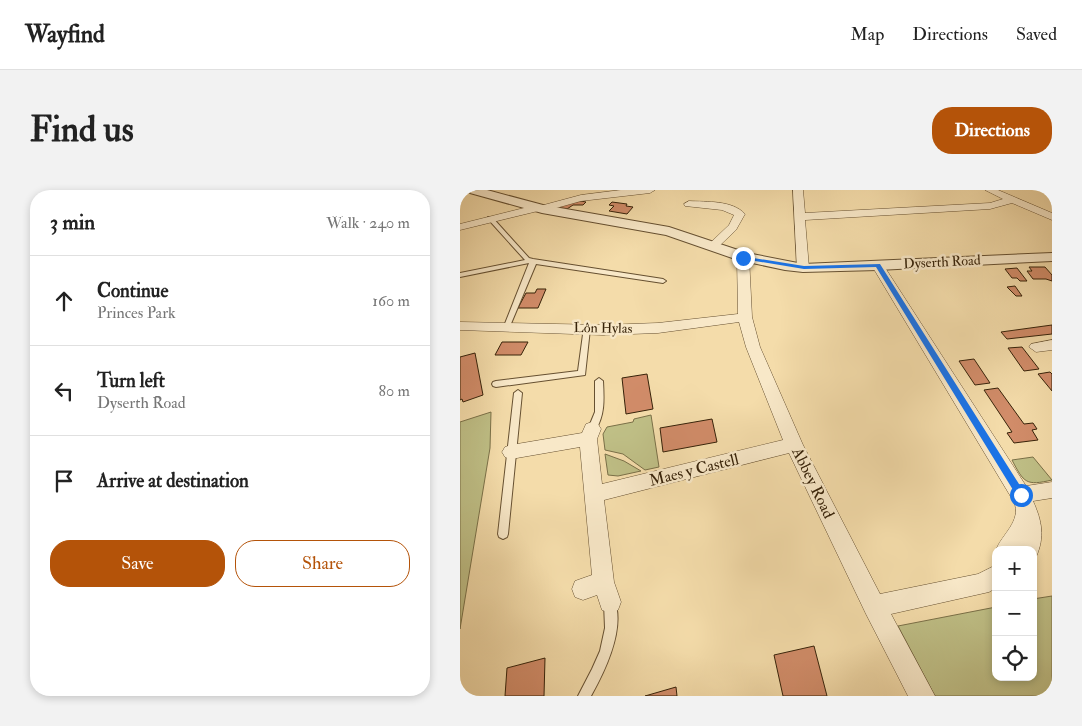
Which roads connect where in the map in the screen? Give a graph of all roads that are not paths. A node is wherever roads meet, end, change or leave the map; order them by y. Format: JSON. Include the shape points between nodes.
{"nodes":[{"id":1,"x":474,"y":190,"type":"edge"},
{"id":2,"x":650,"y":190,"type":"edge"},
{"id":3,"x":798,"y":190,"type":"edge"},
{"id":4,"x":990,"y":190,"type":"edge"},
{"id":5,"x":1013,"y":200,"type":"junction"},
{"id":6,"x":515,"y":203,"type":"junction"},
{"id":7,"x":689,"y":204,"type":"dead end"},
{"id":8,"x":539,"y":209,"type":"junction"},
{"id":9,"x":491,"y":217,"type":"junction"},
{"id":10,"x":798,"y":217,"type":"junction"},
{"id":11,"x":1052,"y":217,"type":"edge"},
{"id":12,"x":460,"y":228,"type":"edge"},
{"id":13,"x":712,"y":247,"type":"junction"},
{"id":14,"x":1052,"y":257,"type":"edge"},
{"id":15,"x":743,"y":258,"type":"junction"},
{"id":16,"x":531,"y":261,"type":"junction"},
{"id":17,"x":878,"y":266,"type":"junction"},
{"id":18,"x":804,"y":268,"type":"junction"},
{"id":19,"x":460,"y":275,"type":"edge"},
{"id":20,"x":663,"y":281,"type":"dead end"},
{"id":21,"x":745,"y":317,"type":"junction"},
{"id":22,"x":460,"y":326,"type":"edge"},
{"id":23,"x":506,"y":326,"type":"junction"},
{"id":24,"x":586,"y":329,"type":"junction"},
{"id":25,"x":599,"y":381,"type":"dead end"},
{"id":26,"x":496,"y":384,"type":"dead end"},
{"id":27,"x":518,"y":393,"type":"dead end"},
{"id":28,"x":590,"y":434,"type":"junction"},
{"id":29,"x":794,"y":445,"type":"junction"},
{"id":30,"x":511,"y":452,"type":"junction"},
{"id":31,"x":1052,"y":490,"type":"edge"},
{"id":32,"x":594,"y":494,"type":"junction"},
{"id":33,"x":1024,"y":502,"type":"junction"},
{"id":34,"x":504,"y":534,"type":"dead end"},
{"id":35,"x":1009,"y":546,"type":"edge"},
{"id":36,"x":1031,"y":546,"type":"edge"},
{"id":37,"x":992,"y":568,"type":"edge"},
{"id":38,"x":992,"y":578,"type":"edge"},
{"id":39,"x":603,"y":582,"type":"junction"},
{"id":40,"x":971,"y":586,"type":"junction"},
{"id":41,"x":583,"y":589,"type":"dead end"},
{"id":42,"x":610,"y":602,"type":"joint"},
{"id":43,"x":874,"y":606,"type":"junction"},
{"id":44,"x":584,"y":696,"type":"edge"},
{"id":45,"x":922,"y":696,"type":"edge"}],
"edges":[{"from":1,"to":6,"type":"street","name":"Dyserth Road"},
{"from":2,"to":8,"type":"street","via":[[593,197]]},
{"from":3,"to":10,"type":"street"},
{"from":4,"to":5,"type":"street"},
{"from":5,"to":10,"type":"street","via":[[990,206]]},
{"from":5,"to":11,"type":"street"},
{"from":6,"to":8,"type":"street","name":"Dyserth Road"},
{"from":6,"to":9,"type":"street"},
{"from":7,"to":13,"type":"street","via":[[724,205],[740,214],[740,218]]},
{"from":8,"to":9,"type":"street"},
{"from":8,"to":13,"type":"street","name":"Dyserth Road","via":[[669,231]]},
{"from":9,"to":12,"type":"street"},
{"from":9,"to":16,"type":"lane"},
{"from":10,"to":18,"type":"street"},
{"from":13,"to":15,"type":"street","name":"Dyserth Road"},
{"from":14,"to":17,"type":"street","name":"Dyserth Road"},
{"from":15,"to":18,"type":"street","name":"Dyserth Road"},
{"from":15,"to":21,"type":"street","name":"Abbey Road"},
{"from":16,"to":19,"type":"lane"},
{"from":16,"to":20,"type":"lane"},
{"from":16,"to":23,"type":"lane","via":[[533,264]]},
{"from":17,"to":18,"type":"street","name":"Dyserth Road"},
{"from":17,"to":33,"type":"street"},
{"from":21,"to":24,"type":"street","name":"Lôn Hylas","via":[[658,328]]},
{"from":21,"to":29,"type":"street","name":"Abbey Road","via":[[753,347]]},
{"from":22,"to":23,"type":"street","name":"Lôn Hylas"},
{"from":23,"to":24,"type":"street","name":"Lôn Hylas"},
{"from":24,"to":26,"type":"lane","via":[[582,373]]},
{"from":25,"to":28,"type":"lane","via":[[601,407],[598,421]]},
{"from":27,"to":30,"type":"lane"},
{"from":28,"to":30,"type":"street"},
{"from":28,"to":32,"type":"street"},
{"from":29,"to":32,"type":"street","name":"Maes y Castell"},
{"from":29,"to":43,"type":"street","name":"Abbey Road"},
{"from":30,"to":34,"type":"lane"},
{"from":31,"to":33,"type":"street"},
{"from":32,"to":39,"type":"street"},
{"from":33,"to":35,"type":"street","via":[[1021,530]]},
{"from":33,"to":36,"type":"street","via":[[1034,535]]},
{"from":37,"to":40,"type":"street"},
{"from":38,"to":40,"type":"street"},
{"from":39,"to":41,"type":"street"},
{"from":39,"to":42,"type":"street"},
{"from":40,"to":43,"type":"street"},
{"from":42,"to":44,"type":"lane","via":[[611,634],[606,652]]},
{"from":43,"to":45,"type":"street","name":"Abbey Road"}]}
